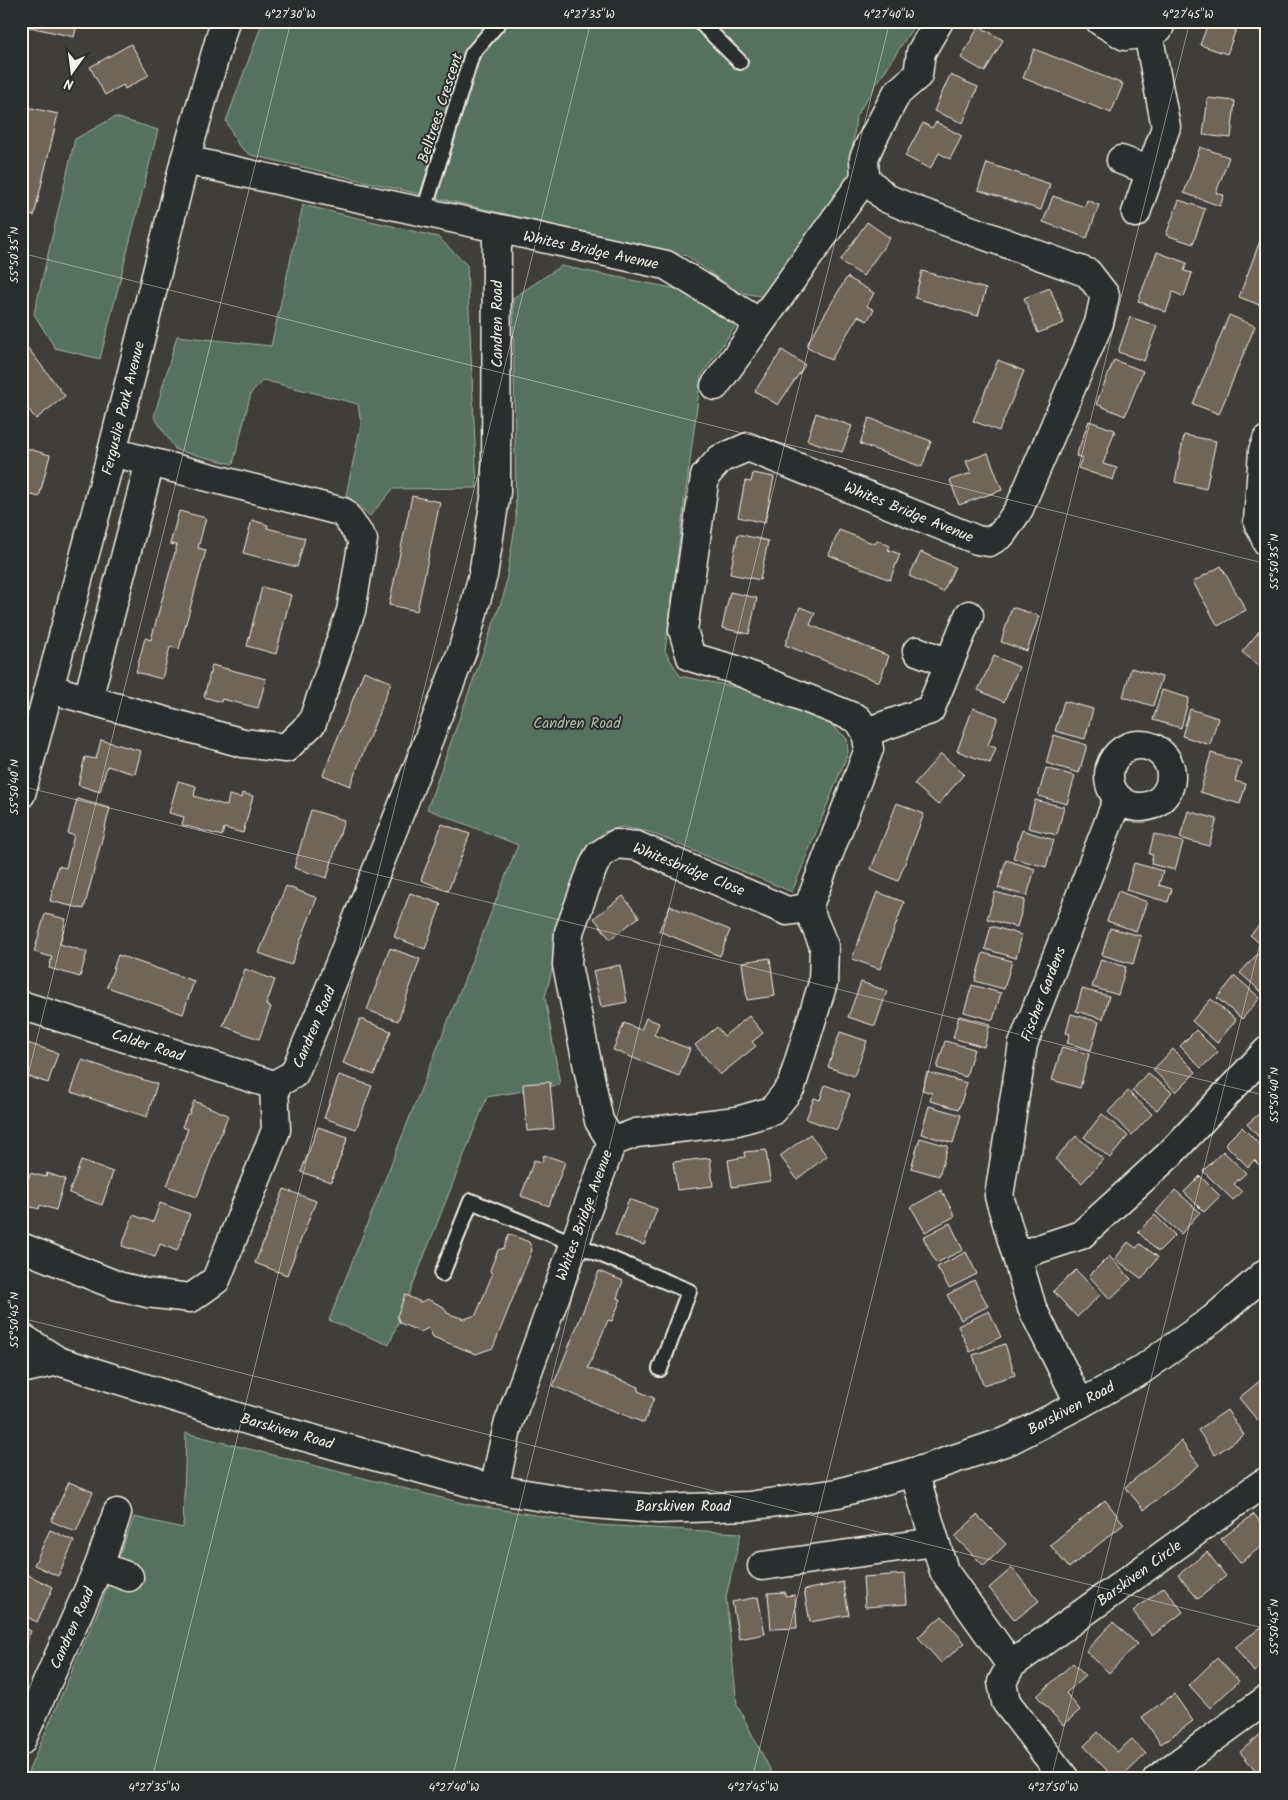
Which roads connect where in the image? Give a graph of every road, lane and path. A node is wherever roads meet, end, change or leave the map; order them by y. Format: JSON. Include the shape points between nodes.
{"nodes":[{"id":1,"x":225,"y":21,"type":"edge"},
{"id":2,"x":500,"y":21,"type":"edge"},
{"id":3,"x":699,"y":21,"type":"edge"},
{"id":4,"x":939,"y":21,"type":"edge"},
{"id":5,"x":1100,"y":21,"type":"edge"},
{"id":6,"x":1155,"y":27,"type":"edge"},
{"id":7,"x":740,"y":62,"type":"dead end"},
{"id":8,"x":184,"y":160,"type":"junction"},
{"id":9,"x":1121,"y":160,"type":"dead end"},
{"id":10,"x":1151,"y":171,"type":"junction"},
{"id":11,"x":865,"y":178,"type":"junction"},
{"id":12,"x":424,"y":211,"type":"junction"},
{"id":13,"x":1136,"y":213,"type":"dead end"},
{"id":14,"x":497,"y":230,"type":"junction"},
{"id":15,"x":760,"y":323,"type":"junction"},
{"id":16,"x":715,"y":386,"type":"dead end"},
{"id":17,"x":1267,"y":440,"type":"edge"},
{"id":18,"x":112,"y":452,"type":"junction"},
{"id":19,"x":150,"y":462,"type":"junction"},
{"id":20,"x":1267,"y":542,"type":"edge"},
{"id":21,"x":969,"y":615,"type":"dead end"},
{"id":22,"x":917,"y":651,"type":"dead end"},
{"id":23,"x":949,"y":663,"type":"junction"},
{"id":24,"x":50,"y":689,"type":"junction"},
{"id":25,"x":88,"y":699,"type":"junction"},
{"id":26,"x":866,"y":732,"type":"junction"},
{"id":27,"x":21,"y":794,"type":"edge"},
{"id":28,"x":1118,"y":798,"type":"dead end"},
{"id":29,"x":808,"y":908,"type":"junction"},
{"id":30,"x":21,"y":1005,"type":"edge"},
{"id":31,"x":1267,"y":1051,"type":"edge"},
{"id":32,"x":274,"y":1085,"type":"junction"},
{"id":33,"x":612,"y":1142,"type":"junction"},
{"id":34,"x":574,"y":1245,"type":"junction"},
{"id":35,"x":21,"y":1247,"type":"edge"},
{"id":36,"x":1017,"y":1256,"type":"junction"},
{"id":37,"x":1267,"y":1272,"type":"edge"},
{"id":38,"x":442,"y":1274,"type":"dead end"},
{"id":39,"x":21,"y":1337,"type":"edge"},
{"id":40,"x":58,"y":1361,"type":"junction"},
{"id":41,"x":21,"y":1369,"type":"edge"},
{"id":42,"x":660,"y":1369,"type":"dead end"},
{"id":43,"x":1080,"y":1404,"type":"junction"},
{"id":44,"x":914,"y":1472,"type":"junction"},
{"id":45,"x":1267,"y":1484,"type":"edge"},
{"id":46,"x":494,"y":1489,"type":"junction"},
{"id":47,"x":117,"y":1513,"type":"dead end"},
{"id":48,"x":935,"y":1542,"type":"junction"},
{"id":49,"x":99,"y":1566,"type":"junction"},
{"id":50,"x":762,"y":1566,"type":"dead end"},
{"id":51,"x":129,"y":1577,"type":"dead end"},
{"id":52,"x":1011,"y":1665,"type":"junction"},
{"id":53,"x":1267,"y":1699,"type":"edge"},
{"id":54,"x":21,"y":1741,"type":"edge"},
{"id":55,"x":1065,"y":1779,"type":"edge"},
{"id":56,"x":1157,"y":1779,"type":"edge"}],
"edges":[{"from":1,"to":8,"type":"street","name":"Ferguslie Park Avenue"},
{"from":2,"to":12,"type":"lane","name":"Belltrees Crescent","via":[[472,54]]},
{"from":3,"to":7,"type":"lane"},
{"from":4,"to":11,"type":"street","via":[[921,52],[918,75],[897,93],[871,142],[864,158]]},
{"from":5,"to":6,"type":"street","via":[[1125,36]]},
{"from":6,"to":10,"type":"street","via":[[1166,127]]},
{"from":8,"to":12,"type":"street"},
{"from":8,"to":18,"type":"street","name":"Ferguslie Park Avenue"},
{"from":9,"to":10,"type":"street"},
{"from":10,"to":13,"type":"street"},
{"from":11,"to":15,"type":"street"},
{"from":11,"to":26,"type":"street","name":"Whites Bridge Avenue","via":[[886,198],[1088,273],[1105,295],[1099,323],[1019,508],[1002,534],[989,542],[977,540],[748,447],[720,459],[704,476],[683,630],[691,657],[733,669],[858,719]]},
{"from":12,"to":14,"type":"street"},
{"from":14,"to":15,"type":"street","name":"Whites Bridge Avenue","via":[[666,265]]},
{"from":14,"to":32,"type":"street","name":"Candren Road","via":[[496,492],[483,575],[463,649],[322,1008],[294,1074]]},
{"from":15,"to":16,"type":"street"},
{"from":17,"to":20,"type":"street","via":[[1263,451],[1258,522]]},
{"from":18,"to":19,"type":"street"},
{"from":18,"to":24,"type":"street","name":"Ferguslie Park Avenue"},
{"from":19,"to":25,"type":"street"},
{"from":19,"to":25,"type":"street","via":[[343,512],[363,540],[351,611],[312,723],[286,748],[244,743]]},
{"from":21,"to":23,"type":"street"},
{"from":22,"to":23,"type":"street"},
{"from":23,"to":26,"type":"street","via":[[930,710]]},
{"from":24,"to":25,"type":"street"},
{"from":24,"to":27,"type":"street","name":"Ferguslie Park Avenue"},
{"from":26,"to":29,"type":"street","via":[[869,749]]},
{"from":28,"to":36,"type":"street","name":"Fischer Gardens","via":[[1023,1044],[999,1196]]},
{"from":29,"to":33,"type":"street","name":"Whites Bridge Avenue","via":[[824,946],[823,983],[791,1087],[772,1111],[738,1121],[636,1133]]},
{"from":29,"to":33,"type":"street","name":"Whitesbridge Close","via":[[787,911],[637,846],[616,844],[599,855],[569,932],[566,965],[599,1121]]},
{"from":30,"to":32,"type":"street","name":"Calder Road"},
{"from":31,"to":36,"type":"street","via":[[1170,1154],[1081,1236]]},
{"from":32,"to":35,"type":"street","via":[[276,1130],[216,1280],[191,1298],[118,1286]]},
{"from":33,"to":34,"type":"street","name":"Whites Bridge Avenue"},
{"from":34,"to":38,"type":"lane","via":[[471,1201]]},
{"from":34,"to":42,"type":"lane","via":[[689,1291]]},
{"from":34,"to":46,"type":"street","name":"Whites Bridge Avenue","via":[[508,1425]]},
{"from":36,"to":43,"type":"street","name":"Fischer Gardens","via":[[1032,1308]]},
{"from":37,"to":43,"type":"street","name":"Barskiven Road","via":[[1213,1319],[1140,1371]]},
{"from":39,"to":40,"type":"street","name":"Barskiven Road"},
{"from":40,"to":41,"type":"street","name":"Barskiven Road"},
{"from":40,"to":46,"type":"street","name":"Barskiven Road","via":[[276,1429]]},
{"from":43,"to":44,"type":"street","name":"Barskiven Road","via":[[1010,1440]]},
{"from":44,"to":46,"type":"street","name":"Barskiven Road","via":[[838,1493],[740,1506],[658,1509]]},
{"from":44,"to":48,"type":"street"},
{"from":45,"to":52,"type":"street","name":"Barskiven Circle","via":[[1263,1483]]},
{"from":47,"to":49,"type":"street","name":"Candren Road"},
{"from":48,"to":50,"type":"street"},
{"from":48,"to":52,"type":"street","via":[[944,1572]]},
{"from":49,"to":51,"type":"street"},
{"from":49,"to":54,"type":"street","name":"Candren Road"},
{"from":52,"to":55,"type":"street","via":[[1002,1682],[1006,1702]]},
{"from":53,"to":56,"type":"street"}]}
